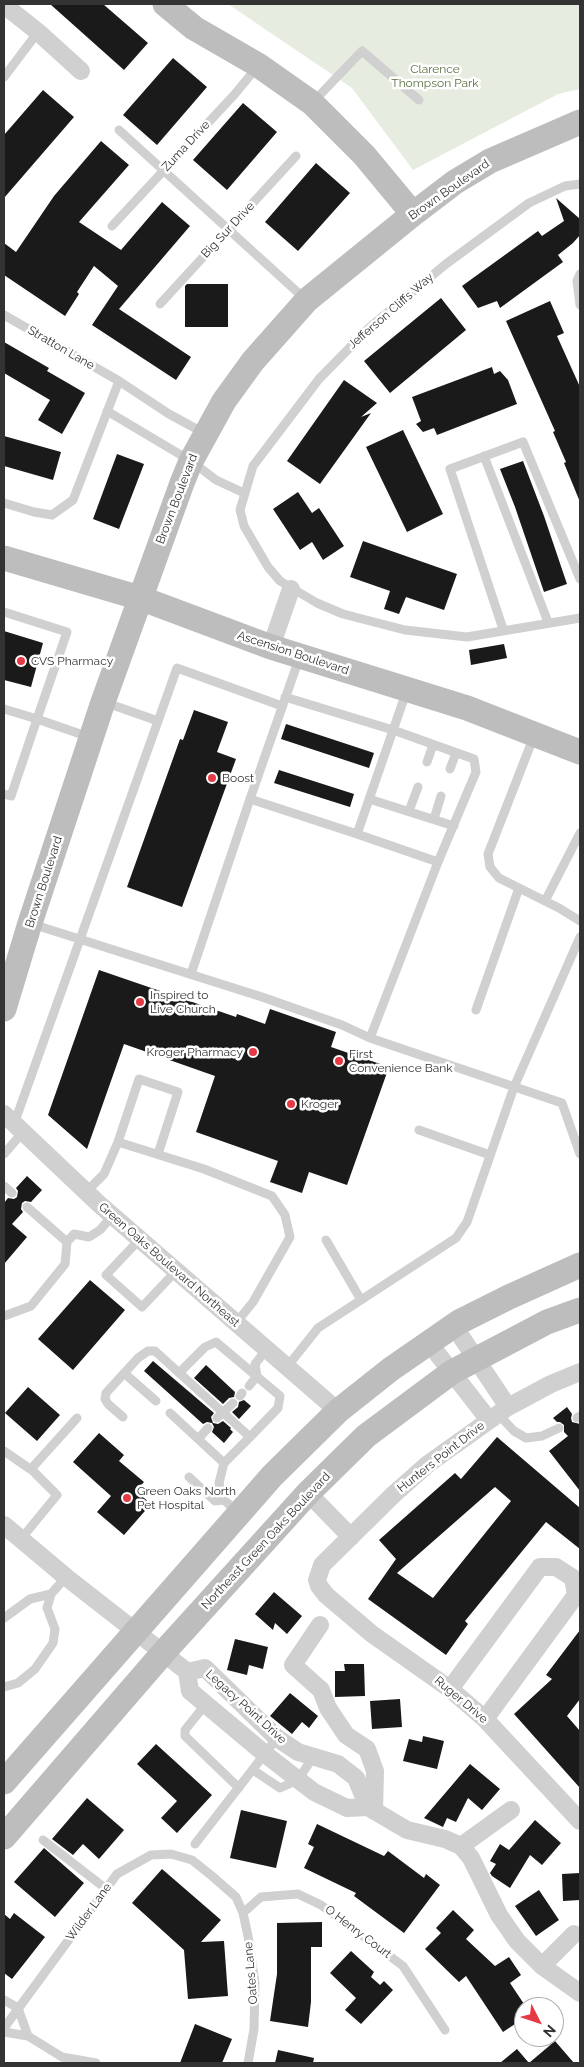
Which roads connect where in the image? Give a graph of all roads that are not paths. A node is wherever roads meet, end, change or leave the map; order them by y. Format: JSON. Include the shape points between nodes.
{"nodes":[{"id":1,"x":165,"y":4,"type":"edge"},
{"id":2,"x":4,"y":5,"type":"edge"},
{"id":3,"x":38,"y":32,"type":"junction"},
{"id":4,"x":258,"y":66,"type":"junction"},
{"id":5,"x":81,"y":71,"type":"dead end"},
{"id":6,"x":4,"y":77,"type":"edge"},
{"id":7,"x":420,"y":100,"type":"dead end"},
{"id":8,"x":312,"y":103,"type":"junction"},
{"id":9,"x":580,"y":122,"type":"edge"},
{"id":10,"x":119,"y":130,"type":"dead end"},
{"id":11,"x":296,"y":156,"type":"dead end"},
{"id":12,"x":163,"y":170,"type":"junction"},
{"id":13,"x":580,"y":184,"type":"edge"},
{"id":14,"x":413,"y":214,"type":"junction"},
{"id":15,"x":112,"y":226,"type":"dead end"},
{"id":16,"x":228,"y":230,"type":"junction"},
{"id":17,"x":580,"y":274,"type":"edge"},
{"id":18,"x":307,"y":300,"type":"junction"},
{"id":19,"x":160,"y":304,"type":"dead end"},
{"id":20,"x":580,"y":306,"type":"edge"},
{"id":21,"x":4,"y":315,"type":"edge"},
{"id":22,"x":119,"y":381,"type":"junction"},
{"id":23,"x":107,"y":411,"type":"junction"},
{"id":24,"x":206,"y":434,"type":"junction"},
{"id":25,"x":484,"y":456,"type":"junction"},
{"id":26,"x":190,"y":461,"type":"junction"},
{"id":27,"x":244,"y":493,"type":"junction"},
{"id":28,"x":4,"y":503,"type":"edge"},
{"id":29,"x":4,"y":558,"type":"edge"},
{"id":30,"x":580,"y":580,"type":"edge"},
{"id":31,"x":291,"y":589,"type":"junction"},
{"id":32,"x":140,"y":598,"type":"junction"},
{"id":33,"x":4,"y":612,"type":"edge"},
{"id":34,"x":580,"y":618,"type":"edge"},
{"id":35,"x":548,"y":622,"type":"junction"},
{"id":36,"x":503,"y":630,"type":"junction"},
{"id":37,"x":271,"y":647,"type":"junction"},
{"id":38,"x":300,"y":656,"type":"junction"},
{"id":39,"x":407,"y":689,"type":"junction"},
{"id":40,"x":286,"y":697,"type":"junction"},
{"id":41,"x":103,"y":702,"type":"junction"},
{"id":42,"x":282,"y":706,"type":"junction"},
{"id":43,"x":4,"y":709,"type":"edge"},
{"id":44,"x":38,"y":719,"type":"junction"},
{"id":45,"x":158,"y":721,"type":"junction"},
{"id":46,"x":393,"y":730,"type":"junction"},
{"id":47,"x":535,"y":734,"type":"junction"},
{"id":48,"x":92,"y":737,"type":"junction"},
{"id":49,"x":434,"y":745,"type":"junction"},
{"id":50,"x":580,"y":752,"type":"edge"},
{"id":51,"x":456,"y":753,"type":"junction"},
{"id":52,"x":427,"y":762,"type":"dead end"},
{"id":53,"x":450,"y":769,"type":"dead end"},
{"id":54,"x":418,"y":788,"type":"dead end"},
{"id":55,"x":4,"y":794,"type":"edge"},
{"id":56,"x":441,"y":796,"type":"dead end"},
{"id":57,"x":250,"y":799,"type":"junction"},
{"id":58,"x":369,"y":800,"type":"junction"},
{"id":59,"x":409,"y":811,"type":"junction"},
{"id":60,"x":434,"y":819,"type":"junction"},
{"id":61,"x":454,"y":826,"type":"junction"},
{"id":62,"x":580,"y":833,"type":"edge"},
{"id":63,"x":357,"y":834,"type":"junction"},
{"id":64,"x":438,"y":862,"type":"junction"},
{"id":65,"x":519,"y":888,"type":"junction"},
{"id":66,"x":546,"y":901,"type":"junction"},
{"id":67,"x":580,"y":921,"type":"edge"},
{"id":68,"x":30,"y":923,"type":"junction"},
{"id":69,"x":580,"y":937,"type":"edge"},
{"id":70,"x":80,"y":939,"type":"junction"},
{"id":71,"x":192,"y":974,"type":"junction"},
{"id":72,"x":4,"y":1009,"type":"edge"},
{"id":73,"x":476,"y":1010,"type":"dead end"},
{"id":74,"x":370,"y":1038,"type":"junction"},
{"id":75,"x":514,"y":1087,"type":"junction"},
{"id":76,"x":14,"y":1123,"type":"edge"},
{"id":77,"x":419,"y":1130,"type":"dead end"},
{"id":78,"x":118,"y":1142,"type":"junction"},
{"id":79,"x":4,"y":1154,"type":"edge"},
{"id":80,"x":158,"y":1154,"type":"junction"},
{"id":81,"x":580,"y":1154,"type":"edge"},
{"id":82,"x":490,"y":1155,"type":"junction"},
{"id":83,"x":4,"y":1186,"type":"edge"},
{"id":84,"x":86,"y":1192,"type":"junction"},
{"id":85,"x":12,"y":1193,"type":"dead end"},
{"id":86,"x":27,"y":1207,"type":"dead end"},
{"id":87,"x":112,"y":1216,"type":"junction"},
{"id":88,"x":140,"y":1239,"type":"junction"},
{"id":89,"x":326,"y":1240,"type":"dead end"},
{"id":90,"x":67,"y":1242,"type":"junction"},
{"id":91,"x":580,"y":1265,"type":"edge"},
{"id":92,"x":176,"y":1271,"type":"junction"},
{"id":93,"x":360,"y":1300,"type":"junction"},
{"id":94,"x":580,"y":1310,"type":"edge"},
{"id":95,"x":4,"y":1316,"type":"edge"},
{"id":96,"x":236,"y":1323,"type":"junction"},
{"id":97,"x":454,"y":1326,"type":"junction"},
{"id":98,"x":429,"y":1343,"type":"junction"},
{"id":99,"x":266,"y":1350,"type":"junction"},
{"id":100,"x":476,"y":1359,"type":"junction"},
{"id":101,"x":287,"y":1367,"type":"junction"},
{"id":102,"x":452,"y":1372,"type":"junction"},
{"id":103,"x":580,"y":1372,"type":"edge"},
{"id":104,"x":124,"y":1373,"type":"junction"},
{"id":105,"x":179,"y":1373,"type":"junction"},
{"id":106,"x":257,"y":1376,"type":"junction"},
{"id":107,"x":244,"y":1392,"type":"dead end"},
{"id":108,"x":156,"y":1401,"type":"dead end"},
{"id":109,"x":233,"y":1403,"type":"dead end"},
{"id":110,"x":338,"y":1411,"type":"junction"},
{"id":111,"x":170,"y":1413,"type":"dead end"},
{"id":112,"x":498,"y":1414,"type":"junction"},
{"id":113,"x":220,"y":1416,"type":"junction"},
{"id":114,"x":123,"y":1417,"type":"dead end"},
{"id":115,"x":76,"y":1418,"type":"dead end"},
{"id":116,"x":208,"y":1428,"type":"dead end"},
{"id":117,"x":559,"y":1428,"type":"dead end"},
{"id":118,"x":250,"y":1437,"type":"junction"},
{"id":119,"x":198,"y":1439,"type":"junction"},
{"id":120,"x":4,"y":1451,"type":"edge"},
{"id":121,"x":224,"y":1463,"type":"junction"},
{"id":122,"x":31,"y":1469,"type":"junction"},
{"id":123,"x":189,"y":1477,"type":"dead end"},
{"id":124,"x":308,"y":1493,"type":"junction"},
{"id":125,"x":232,"y":1506,"type":"junction"},
{"id":126,"x":4,"y":1525,"type":"edge"},
{"id":127,"x":351,"y":1537,"type":"junction"},
{"id":128,"x":20,"y":1539,"type":"junction"},
{"id":129,"x":66,"y":1577,"type":"junction"},
{"id":130,"x":51,"y":1594,"type":"junction"},
{"id":131,"x":326,"y":1595,"type":"joint"},
{"id":132,"x":4,"y":1618,"type":"edge"},
{"id":133,"x":320,"y":1625,"type":"dead end"},
{"id":134,"x":136,"y":1630,"type":"junction"},
{"id":135,"x":164,"y":1653,"type":"junction"},
{"id":136,"x":187,"y":1672,"type":"junction"},
{"id":137,"x":4,"y":1687,"type":"edge"},
{"id":138,"x":450,"y":1689,"type":"junction"},
{"id":139,"x":205,"y":1705,"type":"junction"},
{"id":140,"x":485,"y":1719,"type":"junction"},
{"id":141,"x":277,"y":1738,"type":"junction"},
{"id":142,"x":265,"y":1754,"type":"junction"},
{"id":143,"x":312,"y":1757,"type":"junction"},
{"id":144,"x":253,"y":1770,"type":"junction"},
{"id":145,"x":298,"y":1780,"type":"junction"},
{"id":146,"x":4,"y":1782,"type":"edge"},
{"id":147,"x":238,"y":1788,"type":"junction"},
{"id":148,"x":371,"y":1809,"type":"junction"},
{"id":149,"x":511,"y":1810,"type":"dead end"},
{"id":150,"x":580,"y":1821,"type":"edge"},
{"id":151,"x":4,"y":1836,"type":"edge"},
{"id":152,"x":43,"y":1840,"type":"dead end"},
{"id":153,"x":194,"y":1844,"type":"dead end"},
{"id":154,"x":461,"y":1846,"type":"junction"},
{"id":155,"x":105,"y":1888,"type":"junction"},
{"id":156,"x":243,"y":1913,"type":"junction"},
{"id":157,"x":574,"y":1934,"type":"dead end"},
{"id":158,"x":542,"y":1966,"type":"junction"},
{"id":159,"x":580,"y":1993,"type":"edge"},
{"id":160,"x":4,"y":2000,"type":"edge"},
{"id":161,"x":18,"y":2008,"type":"junction"},
{"id":162,"x":4,"y":2028,"type":"edge"},
{"id":163,"x":444,"y":2030,"type":"dead end"},
{"id":164,"x":4,"y":2032,"type":"edge"},
{"id":165,"x":28,"y":2036,"type":"junction"},
{"id":166,"x":96,"y":2063,"type":"edge"},
{"id":167,"x":248,"y":2063,"type":"edge"}],
"edges":[{"from":1,"to":4,"type":"street","via":[[194,28]]},
{"from":2,"to":3,"type":"street"},
{"from":3,"to":5,"type":"street"},
{"from":3,"to":6,"type":"lane"},
{"from":4,"to":8,"type":"street"},
{"from":4,"to":12,"type":"lane","name":"Zuma Drive"},
{"from":7,"to":8,"type":"lane","via":[[362,51]]},
{"from":8,"to":14,"type":"street","via":[[364,155]]},
{"from":9,"to":14,"type":"street","name":"Brown Boulevard","via":[[490,161],[455,182]]},
{"from":10,"to":12,"type":"lane"},
{"from":11,"to":16,"type":"lane","name":"Big Sur Drive"},
{"from":12,"to":15,"type":"lane","name":"Zuma Drive"},
{"from":12,"to":16,"type":"lane"},
{"from":13,"to":27,"type":"lane","name":"Jefferson Cliffs Way","via":[[565,186],[529,203],[446,264],[370,327],[319,379],[253,466]]},
{"from":14,"to":18,"type":"street","name":"Brown Boulevard"},
{"from":16,"to":18,"type":"lane"},
{"from":16,"to":19,"type":"lane","name":"Big Sur Drive"},
{"from":17,"to":20,"type":"lane","via":[[577,280]]},
{"from":18,"to":24,"type":"street","name":"Brown Boulevard","via":[[253,361],[224,401]]},
{"from":21,"to":22,"type":"lane","name":"Stratton Lane"},
{"from":22,"to":23,"type":"lane"},
{"from":22,"to":24,"type":"lane","name":"Stratton Lane"},
{"from":23,"to":26,"type":"lane"},
{"from":23,"to":28,"type":"lane","via":[[73,500],[52,515]]},
{"from":24,"to":26,"type":"street","name":"Brown Boulevard"},
{"from":25,"to":30,"type":"lane","via":[[523,442]]},
{"from":25,"to":35,"type":"lane"},
{"from":25,"to":36,"type":"lane","via":[[450,469]]},
{"from":26,"to":27,"type":"lane","via":[[216,480]]},
{"from":26,"to":32,"type":"street","name":"Brown Boulevard"},
{"from":27,"to":31,"type":"lane","name":"Jefferson Cliffs Way","via":[[240,510],[244,526],[268,567]]},
{"from":29,"to":32,"type":"street","name":"Ascension Boulevard"},
{"from":31,"to":36,"type":"lane","name":"Jefferson Cliffs Way","via":[[339,612],[405,630],[467,637]]},
{"from":31,"to":37,"type":"street"},
{"from":32,"to":37,"type":"street","name":"Ascension Boulevard"},
{"from":32,"to":41,"type":"street","name":"Brown Boulevard"},
{"from":33,"to":44,"type":"lane","via":[[67,632]]},
{"from":34,"to":35,"type":"lane","name":"Jefferson Cliffs Way"},
{"from":35,"to":36,"type":"lane","name":"Jefferson Cliffs Way"},
{"from":37,"to":38,"type":"street","name":"Ascension Boulevard"},
{"from":38,"to":39,"type":"street","name":"Ascension Boulevard"},
{"from":38,"to":40,"type":"lane"},
{"from":39,"to":46,"type":"lane"},
{"from":39,"to":47,"type":"street","name":"Ascension Boulevard"},
{"from":40,"to":42,"type":"lane"},
{"from":40,"to":46,"type":"lane"},
{"from":41,"to":45,"type":"lane"},
{"from":41,"to":48,"type":"street","name":"Brown Boulevard"},
{"from":42,"to":45,"type":"lane","via":[[176,668]]},
{"from":42,"to":57,"type":"lane"},
{"from":43,"to":44,"type":"lane"},
{"from":44,"to":48,"type":"lane"},
{"from":44,"to":55,"type":"lane","via":[[11,796]]},
{"from":45,"to":70,"type":"lane"},
{"from":46,"to":49,"type":"lane"},
{"from":46,"to":58,"type":"lane"},
{"from":47,"to":50,"type":"street","name":"Ascension Boulevard"},
{"from":47,"to":65,"type":"lane","via":[[488,854],[490,867],[499,878]]},
{"from":48,"to":68,"type":"street","name":"Brown Boulevard"},
{"from":49,"to":51,"type":"lane"},
{"from":49,"to":52,"type":"lane"},
{"from":51,"to":53,"type":"lane"},
{"from":51,"to":61,"type":"lane","via":[[474,759],[476,772]]},
{"from":54,"to":59,"type":"lane"},
{"from":56,"to":60,"type":"lane"},
{"from":57,"to":63,"type":"lane"},
{"from":57,"to":71,"type":"lane"},
{"from":58,"to":59,"type":"lane"},
{"from":58,"to":63,"type":"lane"},
{"from":59,"to":60,"type":"lane"},
{"from":60,"to":61,"type":"lane"},
{"from":61,"to":64,"type":"lane"},
{"from":62,"to":66,"type":"lane"},
{"from":63,"to":64,"type":"lane"},
{"from":64,"to":74,"type":"lane"},
{"from":65,"to":66,"type":"lane"},
{"from":65,"to":73,"type":"lane"},
{"from":66,"to":67,"type":"lane"},
{"from":68,"to":70,"type":"lane"},
{"from":68,"to":72,"type":"street","name":"Brown Boulevard"},
{"from":69,"to":75,"type":"lane"},
{"from":70,"to":71,"type":"lane"},
{"from":70,"to":76,"type":"lane"},
{"from":71,"to":74,"type":"lane","via":[[342,1025]]},
{"from":74,"to":75,"type":"lane"},
{"from":75,"to":81,"type":"lane","via":[[562,1103]]},
{"from":75,"to":82,"type":"lane"},
{"from":76,"to":79,"type":"lane"},
{"from":76,"to":84,"type":"street","name":"Green Oaks Boulevard Northeast"},
{"from":77,"to":82,"type":"lane"},
{"from":78,"to":80,"type":"lane"},
{"from":78,"to":80,"type":"lane","via":[[139,1079],[178,1092]]},
{"from":78,"to":84,"type":"lane","via":[[104,1174]]},
{"from":80,"to":96,"type":"lane","via":[[272,1196],[285,1215],[290,1237],[253,1302]]},
{"from":82,"to":93,"type":"lane","via":[[467,1222],[456,1238]]},
{"from":83,"to":85,"type":"lane"},
{"from":84,"to":87,"type":"street","name":"Green Oaks Boulevard Northeast"},
{"from":86,"to":90,"type":"lane"},
{"from":87,"to":88,"type":"street","name":"Green Oaks Boulevard Northeast"},
{"from":87,"to":90,"type":"lane","via":[[89,1237],[74,1234]]},
{"from":88,"to":92,"type":"street","name":"Green Oaks Boulevard Northeast"},
{"from":88,"to":92,"type":"lane","via":[[106,1275],[142,1307]]},
{"from":89,"to":93,"type":"lane"},
{"from":90,"to":95,"type":"lane","via":[[65,1264],[31,1306]]},
{"from":91,"to":97,"type":"street"},
{"from":92,"to":96,"type":"street","name":"Green Oaks Boulevard Northeast"},
{"from":93,"to":101,"type":"lane","via":[[318,1328]]},
{"from":94,"to":100,"type":"street","name":"Northeast Green Oaks Boulevard","via":[[548,1322]]},
{"from":96,"to":99,"type":"street","name":"Green Oaks Boulevard Northeast"},
{"from":97,"to":98,"type":"street"},
{"from":97,"to":100,"type":"street"},
{"from":98,"to":102,"type":"street"},
{"from":98,"to":110,"type":"street","via":[[390,1369]]},
{"from":99,"to":101,"type":"street","name":"Green Oaks Boulevard Northeast"},
{"from":99,"to":106,"type":"lane","via":[[255,1364]]},
{"from":100,"to":102,"type":"street","name":"Northeast Green Oaks Boulevard"},
{"from":100,"to":112,"type":"street"},
{"from":101,"to":110,"type":"street","name":"Green Oaks Boulevard Northeast"},
{"from":102,"to":112,"type":"street"},
{"from":102,"to":124,"type":"street","name":"Northeast Green Oaks Boulevard","via":[[366,1436]]},
{"from":103,"to":112,"type":"street","name":"Hunters Point Drive","via":[[551,1384]]},
{"from":104,"to":105,"type":"lane","via":[[148,1351],[155,1351]]},
{"from":104,"to":108,"type":"lane"},
{"from":104,"to":114,"type":"lane","via":[[106,1393],[105,1399]]},
{"from":105,"to":106,"type":"lane","via":[[206,1347],[216,1342]]},
{"from":105,"to":113,"type":"lane"},
{"from":106,"to":107,"type":"lane"},
{"from":106,"to":118,"type":"lane","via":[[280,1396],[281,1402]]},
{"from":109,"to":113,"type":"lane"},
{"from":110,"to":125,"type":"street","via":[[272,1476]]},
{"from":111,"to":119,"type":"lane"},
{"from":112,"to":117,"type":"lane","via":[[526,1438],[542,1436]]},
{"from":112,"to":127,"type":"street","name":"Hunters Point Drive","via":[[428,1464]]},
{"from":113,"to":118,"type":"lane"},
{"from":115,"to":122,"type":"lane"},
{"from":116,"to":119,"type":"lane"},
{"from":118,"to":121,"type":"lane"},
{"from":119,"to":121,"type":"lane"},
{"from":120,"to":122,"type":"lane"},
{"from":121,"to":125,"type":"lane","via":[[219,1482]]},
{"from":122,"to":128,"type":"lane","via":[[57,1495]]},
{"from":123,"to":125,"type":"lane","via":[[216,1501]]},
{"from":124,"to":127,"type":"street"},
{"from":124,"to":135,"type":"street","name":"Northeast Green Oaks Boulevard"},
{"from":125,"to":134,"type":"street"},
{"from":126,"to":128,"type":"street","name":"Legacy Point Drive"},
{"from":127,"to":131,"type":"street","name":"Hunters Point Drive","via":[[322,1565],[317,1580]]},
{"from":128,"to":129,"type":"street","name":"Legacy Point Drive"},
{"from":129,"to":130,"type":"lane"},
{"from":129,"to":134,"type":"street","name":"Legacy Point Drive"},
{"from":130,"to":132,"type":"lane","via":[[30,1599]]},
{"from":130,"to":137,"type":"lane","via":[[47,1608],[55,1629],[53,1644],[35,1668],[18,1683]]},
{"from":131,"to":138,"type":"street","name":"Ruger Drive","via":[[372,1634]]},
{"from":133,"to":148,"type":"street","via":[[293,1665],[320,1690],[346,1735],[367,1749],[374,1771]]},
{"from":134,"to":135,"type":"street","name":"Legacy Point Drive"},
{"from":134,"to":146,"type":"street"},
{"from":135,"to":136,"type":"street","name":"Legacy Point Drive"},
{"from":135,"to":151,"type":"street","name":"Northeast Green Oaks Boulevard"},
{"from":136,"to":139,"type":"street","name":"Legacy Point Drive","via":[[190,1691]]},
{"from":136,"to":141,"type":"street","name":"Legacy Point Drive","via":[[206,1668]]},
{"from":138,"to":140,"type":"street","name":"Ruger Drive"},
{"from":138,"to":140,"type":"street","via":[[540,1567],[556,1567],[573,1578],[576,1595]]},
{"from":139,"to":142,"type":"street","name":"Legacy Point Drive"},
{"from":139,"to":147,"type":"lane","via":[[185,1730],[185,1736]]},
{"from":140,"to":150,"type":"street","name":"Ruger Drive"},
{"from":141,"to":142,"type":"lane"},
{"from":141,"to":143,"type":"street","name":"Legacy Point Drive"},
{"from":142,"to":144,"type":"lane"},
{"from":142,"to":145,"type":"street","name":"Legacy Point Drive"},
{"from":143,"to":145,"type":"lane"},
{"from":143,"to":148,"type":"street","name":"Legacy Point Drive","via":[[338,1764],[356,1778]]},
{"from":144,"to":145,"type":"lane","via":[[280,1788]]},
{"from":144,"to":147,"type":"lane"},
{"from":145,"to":148,"type":"street","name":"Legacy Point Drive","via":[[347,1808]]},
{"from":147,"to":153,"type":"lane"},
{"from":148,"to":154,"type":"street","name":"Legacy Point Drive","via":[[407,1830]]},
{"from":149,"to":154,"type":"street"},
{"from":152,"to":155,"type":"lane"},
{"from":154,"to":158,"type":"street","via":[[471,1858],[498,1915],[517,1941]]},
{"from":155,"to":156,"type":"lane","name":"Wilder Lane","via":[[117,1874],[150,1856],[171,1854],[192,1860],[212,1876],[236,1897]]},
{"from":155,"to":161,"type":"lane","name":"Wilder Lane"},
{"from":156,"to":163,"type":"lane","name":"O Henry Court","via":[[261,1897],[298,1894],[321,1905],[403,1966]]},
{"from":156,"to":167,"type":"lane","name":"Oates Lane","via":[[255,1983],[254,2029]]},
{"from":157,"to":158,"type":"street"},
{"from":158,"to":159,"type":"street"},
{"from":160,"to":161,"type":"lane"},
{"from":161,"to":162,"type":"lane","name":"Wilder Lane"},
{"from":161,"to":165,"type":"lane"},
{"from":164,"to":165,"type":"lane"},
{"from":165,"to":166,"type":"lane","via":[[62,2056]]}]}
